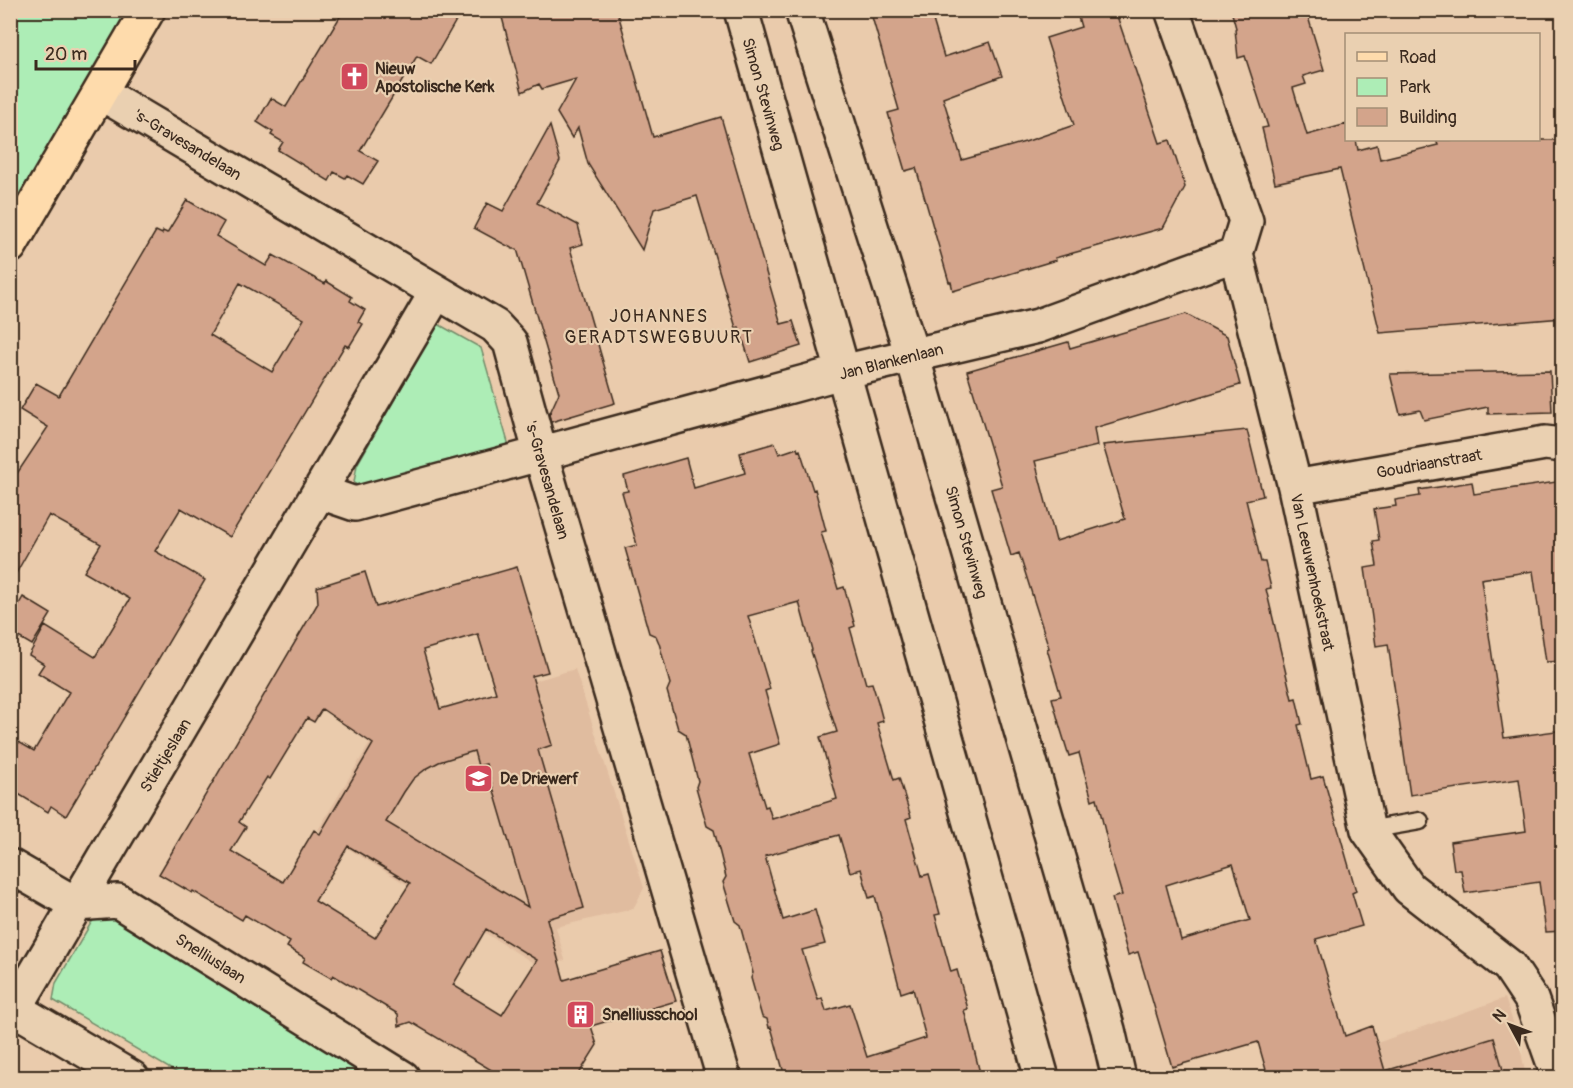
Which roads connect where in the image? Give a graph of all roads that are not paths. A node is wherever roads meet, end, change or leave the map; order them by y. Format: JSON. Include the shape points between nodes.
{"nodes":[{"id":1,"x":148,"y":10,"type":"edge"},
{"id":2,"x":741,"y":10,"type":"edge"},
{"id":3,"x":802,"y":10,"type":"edge"},
{"id":4,"x":1172,"y":10,"type":"edge"},
{"id":5,"x":101,"y":93,"type":"junction"},
{"id":6,"x":10,"y":246,"type":"edge"},
{"id":7,"x":1236,"y":254,"type":"junction"},
{"id":8,"x":436,"y":293,"type":"junction"},
{"id":9,"x":912,"y":355,"type":"junction"},
{"id":10,"x":842,"y":372,"type":"junction"},
{"id":11,"x":1563,"y":445,"type":"edge"},
{"id":12,"x":541,"y":455,"type":"junction"},
{"id":13,"x":1295,"y":487,"type":"junction"},
{"id":14,"x":320,"y":492,"type":"junction"},
{"id":15,"x":1420,"y":821,"type":"dead end"},
{"id":16,"x":1368,"y":830,"type":"junction"},
{"id":17,"x":10,"y":866,"type":"edge"},
{"id":18,"x":76,"y":904,"type":"junction"},
{"id":19,"x":13,"y":1013,"type":"edge"},
{"id":20,"x":132,"y":1077,"type":"edge"},
{"id":21,"x":403,"y":1077,"type":"edge"},
{"id":22,"x":724,"y":1077,"type":"edge"},
{"id":23,"x":1042,"y":1077,"type":"edge"},
{"id":24,"x":1119,"y":1077,"type":"edge"},
{"id":25,"x":1559,"y":1077,"type":"edge"}],
"edges":[{"from":1,"to":5,"type":"main road"},
{"from":2,"to":10,"type":"street","name":"Simon Stevinweg"},
{"from":3,"to":9,"type":"street","name":"Simon Stevinweg"},
{"from":4,"to":7,"type":"street","via":[[1246,221]]},
{"from":5,"to":6,"type":"main road"},
{"from":5,"to":8,"type":"street","name":"'s-Gravesandelaan"},
{"from":7,"to":9,"type":"street","name":"Jan Blankenlaan","via":[[1038,326]]},
{"from":7,"to":13,"type":"street","name":"Van Leeuwenhoekstraat"},
{"from":8,"to":12,"type":"street","name":"'s-Gravesandelaan","via":[[495,326],[510,342]]},
{"from":8,"to":14,"type":"street","name":"Stieltjeslaan"},
{"from":9,"to":10,"type":"street","name":"Jan Blankenlaan"},
{"from":9,"to":24,"type":"street","name":"Simon Stevinweg"},
{"from":10,"to":12,"type":"street","name":"Jan Blankenlaan"},
{"from":10,"to":23,"type":"street","name":"Simon Stevinweg"},
{"from":11,"to":13,"type":"street","name":"Goudriaanstraat","via":[[1545,442]]},
{"from":12,"to":14,"type":"street","via":[[355,504]]},
{"from":12,"to":22,"type":"street","name":"'s-Gravesandelaan"},
{"from":13,"to":16,"type":"street","name":"Van Leeuwenhoekstraat"},
{"from":14,"to":18,"type":"street","name":"Stieltjeslaan"},
{"from":15,"to":16,"type":"lane"},
{"from":16,"to":25,"type":"street","name":"Van Leeuwenhoekstraat","via":[[1409,888],[1509,966],[1531,999]]},
{"from":17,"to":18,"type":"street"},
{"from":18,"to":19,"type":"street","name":"Stieltjeslaan"},
{"from":18,"to":21,"type":"street","name":"Snelliuslaan","via":[[118,901]]},
{"from":19,"to":20,"type":"street"}]}
